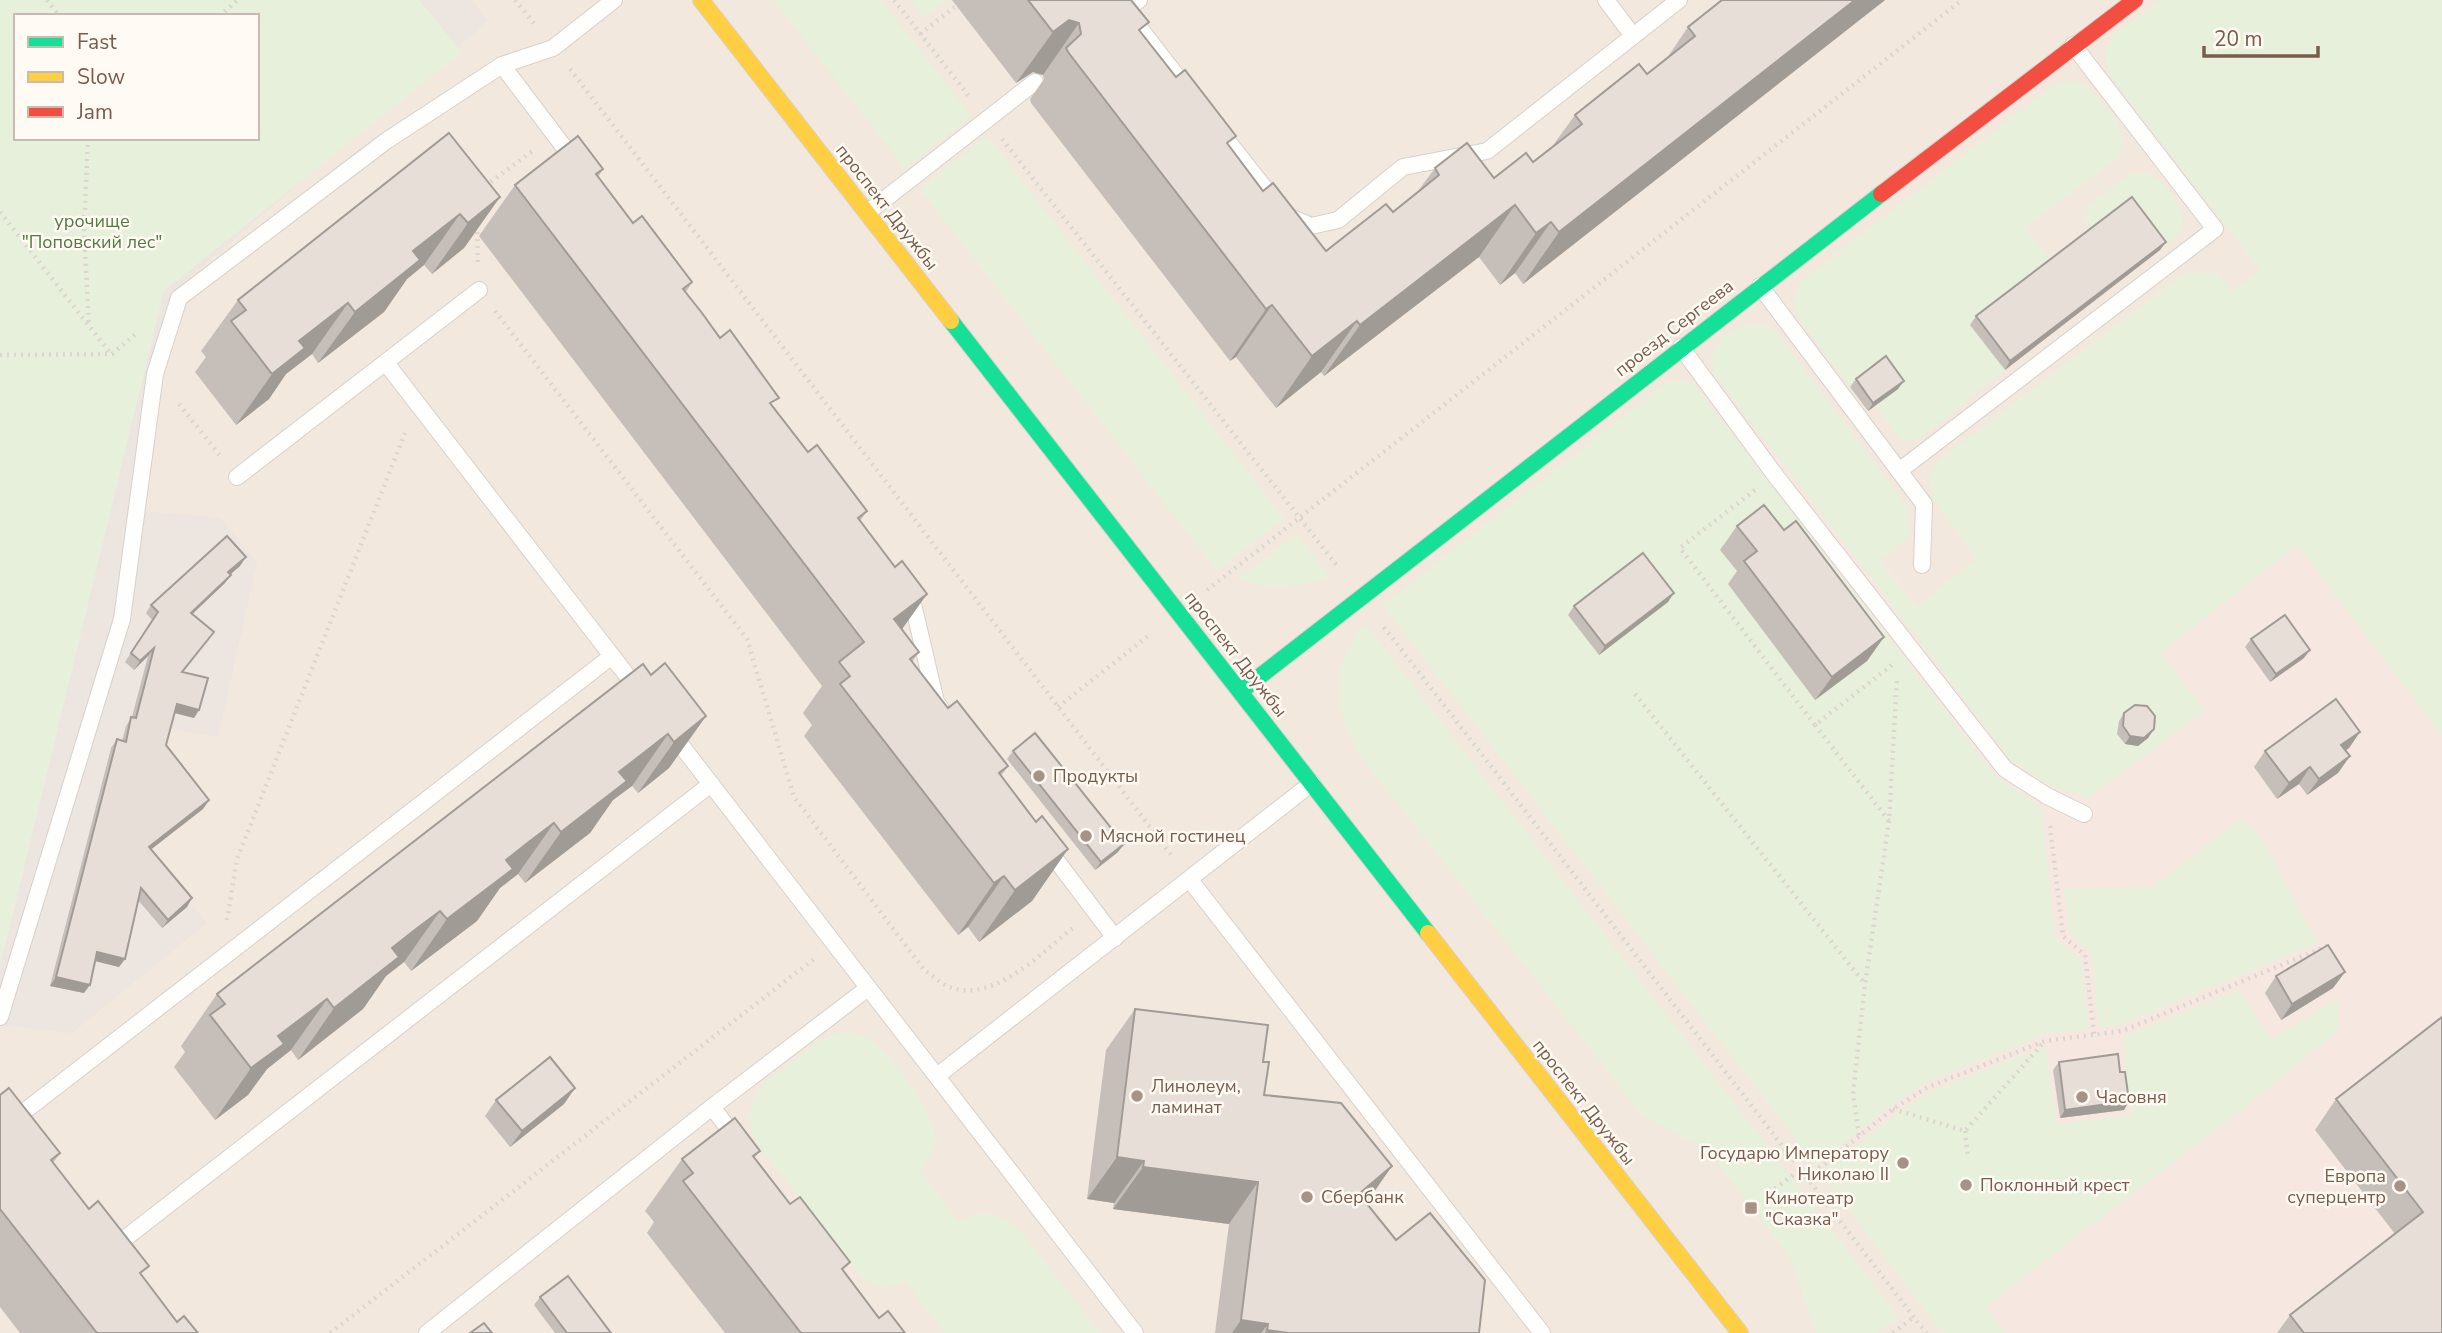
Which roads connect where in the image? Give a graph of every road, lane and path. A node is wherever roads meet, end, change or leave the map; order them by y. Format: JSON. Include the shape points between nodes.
{"nodes":[{"id":1,"x":238,"y":0,"type":"edge"},
{"id":2,"x":515,"y":0,"type":"edge"},
{"id":3,"x":614,"y":0,"type":"edge"},
{"id":4,"x":701,"y":0,"type":"edge"},
{"id":5,"x":894,"y":0,"type":"edge"},
{"id":6,"x":1139,"y":0,"type":"edge"},
{"id":7,"x":1606,"y":0,"type":"edge"},
{"id":8,"x":1679,"y":0,"type":"edge"},
{"id":9,"x":1962,"y":0,"type":"edge"},
{"id":10,"x":2135,"y":0,"type":"edge"},
{"id":11,"x":1122,"y":5,"type":"edge"},
{"id":12,"x":956,"y":6,"type":"dead end"},
{"id":13,"x":221,"y":14,"type":"edge"},
{"id":14,"x":1105,"y":27,"type":"edge"},
{"id":15,"x":920,"y":34,"type":"junction"},
{"id":16,"x":1633,"y":36,"type":"junction"},
{"id":17,"x":2073,"y":45,"type":"junction"},
{"id":18,"x":553,"y":48,"type":"junction"},
{"id":19,"x":502,"y":65,"type":"junction"},
{"id":20,"x":1035,"y":82,"type":"dead end"},
{"id":21,"x":987,"y":119,"type":"junction"},
{"id":22,"x":555,"y":135,"type":"junction"},
{"id":23,"x":88,"y":140,"type":"edge"},
{"id":24,"x":587,"y":177,"type":"edge"},
{"id":25,"x":476,"y":193,"type":"edge"},
{"id":26,"x":0,"y":212,"type":"edge"},
{"id":27,"x":867,"y":213,"type":"junction"},
{"id":28,"x":477,"y":221,"type":"edge"},
{"id":29,"x":1760,"y":286,"type":"junction"},
{"id":30,"x":479,"y":290,"type":"junction"},
{"id":31,"x":89,"y":326,"type":"junction"},
{"id":32,"x":140,"y":330,"type":"dead end"},
{"id":33,"x":1681,"y":347,"type":"junction"},
{"id":34,"x":0,"y":355,"type":"edge"},
{"id":35,"x":112,"y":355,"type":"junction"},
{"id":36,"x":386,"y":363,"type":"junction"},
{"id":37,"x":155,"y":374,"type":"junction"},
{"id":38,"x":416,"y":403,"type":"junction"},
{"id":39,"x":1899,"y":471,"type":"junction"},
{"id":40,"x":1775,"y":475,"type":"junction"},
{"id":41,"x":237,"y":477,"type":"joint"},
{"id":42,"x":1299,"y":518,"type":"junction"},
{"id":43,"x":1922,"y":565,"type":"dead end"},
{"id":44,"x":893,"y":582,"type":"edge"},
{"id":45,"x":1361,"y":597,"type":"junction"},
{"id":46,"x":1179,"y":612,"type":"junction"},
{"id":47,"x":612,"y":656,"type":"junction"},
{"id":48,"x":1241,"y":691,"type":"junction"},
{"id":49,"x":1635,"y":694,"type":"dead end"},
{"id":50,"x":645,"y":699,"type":"edge"},
{"id":51,"x":1058,"y":707,"type":"junction"},
{"id":52,"x":661,"y":720,"type":"edge"},
{"id":53,"x":951,"y":723,"type":"edge"},
{"id":54,"x":1815,"y":725,"type":"junction"},
{"id":55,"x":1312,"y":783,"type":"junction"},
{"id":56,"x":711,"y":784,"type":"junction"},
{"id":57,"x":2047,"y":796,"type":"junction"},
{"id":58,"x":2084,"y":814,"type":"dead end"},
{"id":59,"x":1889,"y":821,"type":"junction"},
{"id":60,"x":1039,"y":838,"type":"edge"},
{"id":61,"x":1190,"y":880,"type":"junction"},
{"id":62,"x":1095,"y":911,"type":"junction"},
{"id":63,"x":1115,"y":938,"type":"junction"},
{"id":64,"x":834,"y":944,"type":"junction"},
{"id":65,"x":2332,"y":944,"type":"dead end"},
{"id":66,"x":220,"y":960,"type":"junction"},
{"id":67,"x":1866,"y":984,"type":"junction"},
{"id":68,"x":868,"y":988,"type":"junction"},
{"id":69,"x":0,"y":1017,"type":"edge"},
{"id":70,"x":2094,"y":1034,"type":"junction"},
{"id":71,"x":2045,"y":1041,"type":"junction"},
{"id":72,"x":937,"y":1076,"type":"junction"},
{"id":73,"x":0,"y":1106,"type":"edge"},
{"id":74,"x":712,"y":1107,"type":"junction"},
{"id":75,"x":1893,"y":1109,"type":"junction"},
{"id":76,"x":1965,"y":1131,"type":"junction"},
{"id":77,"x":1859,"y":1136,"type":"junction"},
{"id":78,"x":750,"y":1157,"type":"edge"},
{"id":79,"x":1968,"y":1157,"type":"dead end"},
{"id":80,"x":1801,"y":1169,"type":"junction"},
{"id":81,"x":1808,"y":1177,"type":"junction"},
{"id":82,"x":1769,"y":1193,"type":"dead end"},
{"id":83,"x":110,"y":1250,"type":"edge"},
{"id":84,"x":1914,"y":1317,"type":"junction"},
{"id":85,"x":330,"y":1333,"type":"edge"},
{"id":86,"x":427,"y":1333,"type":"edge"},
{"id":87,"x":1135,"y":1333,"type":"edge"},
{"id":88,"x":1542,"y":1333,"type":"edge"},
{"id":89,"x":1740,"y":1333,"type":"edge"},
{"id":90,"x":1893,"y":1333,"type":"edge"},
{"id":91,"x":1926,"y":1333,"type":"edge"}],
"edges":[{"from":1,"to":13,"type":"path"},
{"from":2,"to":18,"type":"path"},
{"from":3,"to":18,"type":"lane"},
{"from":4,"to":27,"type":"main road","name":"проспект Дружбы"},
{"from":5,"to":15,"type":"path"},
{"from":6,"to":11,"type":"lane"},
{"from":7,"to":16,"type":"lane"},
{"from":8,"to":16,"type":"lane"},
{"from":9,"to":42,"type":"path"},
{"from":10,"to":17,"type":"main road","name":"проезд Сергеева"},
{"from":11,"to":14,"type":"lane"},
{"from":11,"to":16,"type":"lane","via":[[1286,215],[1311,226],[1338,220],[1403,167],[1487,151]]},
{"from":12,"to":15,"type":"path"},
{"from":15,"to":21,"type":"path"},
{"from":17,"to":29,"type":"main road","name":"проезд Сергеева"},
{"from":17,"to":39,"type":"lane","via":[[2215,229]]},
{"from":18,"to":19,"type":"lane"},
{"from":18,"to":51,"type":"path"},
{"from":19,"to":22,"type":"lane"},
{"from":19,"to":37,"type":"lane","via":[[386,141],[179,298]]},
{"from":20,"to":21,"type":"lane"},
{"from":21,"to":27,"type":"lane"},
{"from":21,"to":42,"type":"path"},
{"from":22,"to":24,"type":"lane"},
{"from":22,"to":25,"type":"path"},
{"from":23,"to":31,"type":"path","via":[[84,231]]},
{"from":26,"to":31,"type":"path"},
{"from":27,"to":46,"type":"main road","name":"проспект Дружбы"},
{"from":28,"to":30,"type":"path"},
{"from":29,"to":33,"type":"main road","name":"проезд Сергеева"},
{"from":29,"to":39,"type":"lane"},
{"from":30,"to":36,"type":"lane"},
{"from":30,"to":62,"type":"path","via":[[747,639],[794,797],[925,971],[948,986],[970,991],[990,987],[1012,976]]},
{"from":31,"to":35,"type":"path"},
{"from":32,"to":35,"type":"path"},
{"from":33,"to":40,"type":"lane"},
{"from":33,"to":45,"type":"main road","name":"проезд Сергеева"},
{"from":34,"to":35,"type":"path"},
{"from":36,"to":38,"type":"lane"},
{"from":36,"to":41,"type":"lane"},
{"from":37,"to":41,"type":"path"},
{"from":37,"to":69,"type":"lane","via":[[122,619]]},
{"from":38,"to":47,"type":"lane"},
{"from":38,"to":66,"type":"path","via":[[237,859]]},
{"from":39,"to":43,"type":"lane","via":[[1924,504]]},
{"from":40,"to":54,"type":"path","via":[[1680,548]]},
{"from":40,"to":57,"type":"lane","via":[[2005,768]]},
{"from":42,"to":45,"type":"path"},
{"from":42,"to":46,"type":"path"},
{"from":44,"to":53,"type":"lane","via":[[914,608],[936,702]]},
{"from":45,"to":48,"type":"main road","name":"проезд Сергеева"},
{"from":45,"to":80,"type":"path"},
{"from":46,"to":48,"type":"main road","name":"проспект Дружбы"},
{"from":46,"to":51,"type":"path"},
{"from":47,"to":50,"type":"lane"},
{"from":47,"to":66,"type":"lane"},
{"from":48,"to":55,"type":"main road","name":"проспект Дружбы"},
{"from":49,"to":67,"type":"path"},
{"from":51,"to":61,"type":"path"},
{"from":52,"to":56,"type":"lane"},
{"from":54,"to":59,"type":"path"},
{"from":54,"to":59,"type":"path","via":[[1899,659]]},
{"from":55,"to":61,"type":"lane"},
{"from":55,"to":89,"type":"main road","name":"проспект Дружбы"},
{"from":56,"to":64,"type":"lane"},
{"from":56,"to":83,"type":"lane"},
{"from":57,"to":58,"type":"lane"},
{"from":57,"to":70,"type":"path","via":[[2063,936],[2085,955]]},
{"from":59,"to":67,"type":"path"},
{"from":60,"to":62,"type":"lane"},
{"from":61,"to":63,"type":"lane"},
{"from":61,"to":88,"type":"lane"},
{"from":62,"to":63,"type":"lane"},
{"from":63,"to":72,"type":"lane"},
{"from":64,"to":68,"type":"lane"},
{"from":64,"to":85,"type":"path"},
{"from":65,"to":70,"type":"path","via":[[2122,1031]]},
{"from":66,"to":73,"type":"lane","via":[[16,1126]]},
{"from":67,"to":77,"type":"path","via":[[1853,1094]]},
{"from":68,"to":72,"type":"lane"},
{"from":68,"to":74,"type":"lane"},
{"from":70,"to":71,"type":"path"},
{"from":71,"to":75,"type":"path","via":[[1928,1087]]},
{"from":71,"to":76,"type":"path"},
{"from":72,"to":87,"type":"lane"},
{"from":74,"to":78,"type":"lane"},
{"from":74,"to":86,"type":"lane"},
{"from":75,"to":76,"type":"path"},
{"from":75,"to":77,"type":"path"},
{"from":76,"to":79,"type":"path"},
{"from":77,"to":81,"type":"path"},
{"from":80,"to":81,"type":"path"},
{"from":80,"to":82,"type":"path"},
{"from":81,"to":84,"type":"path"},
{"from":84,"to":90,"type":"path"},
{"from":84,"to":91,"type":"path"}]}
